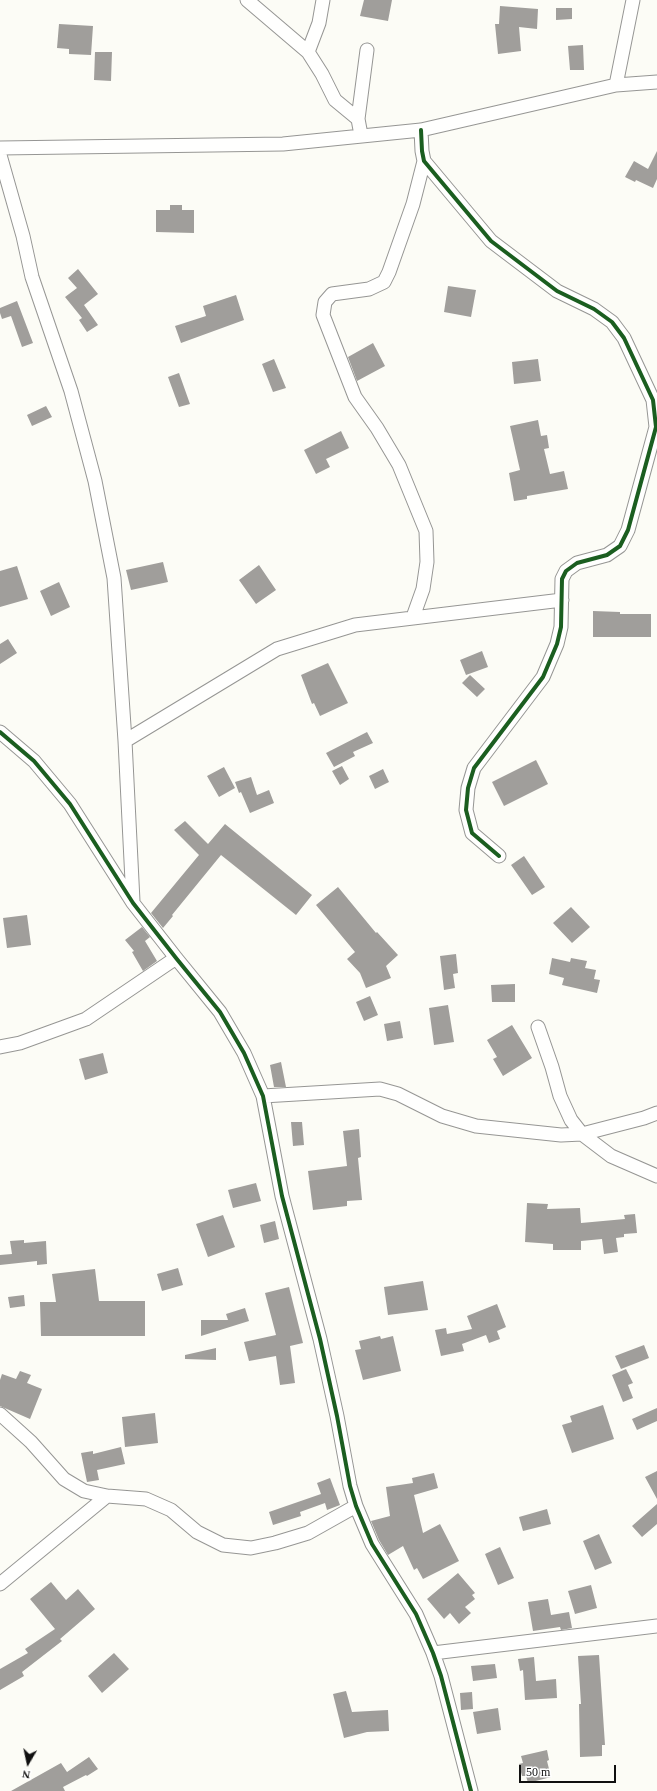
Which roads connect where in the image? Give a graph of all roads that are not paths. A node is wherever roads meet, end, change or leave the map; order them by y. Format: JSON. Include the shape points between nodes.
{"nodes":[{"id":1,"x":247,"y":0,"type":"edge"},
{"id":2,"x":323,"y":0,"type":"edge"},
{"id":3,"x":633,"y":0,"type":"edge"},
{"id":4,"x":367,"y":50,"type":"dead end"},
{"id":5,"x":308,"y":52,"type":"junction"},
{"id":6,"x":657,"y":82,"type":"edge"},
{"id":7,"x":616,"y":85,"type":"junction"},
{"id":8,"x":358,"y":119,"type":"junction"},
{"id":9,"x":421,"y":130,"type":"junction"},
{"id":10,"x":361,"y":136,"type":"junction"},
{"id":11,"x":0,"y":148,"type":"edge"},
{"id":12,"x":0,"y":155,"type":"edge"},
{"id":13,"x":424,"y":162,"type":"junction"},
{"id":14,"x":657,"y":427,"type":"edge"},
{"id":15,"x":562,"y":600,"type":"junction"},
{"id":16,"x":413,"y":617,"type":"junction"},
{"id":17,"x":0,"y":732,"type":"edge"},
{"id":18,"x":126,"y":741,"type":"junction"},
{"id":19,"x":499,"y":856,"type":"dead end"},
{"id":20,"x":134,"y":903,"type":"junction"},
{"id":21,"x":176,"y":958,"type":"junction"},
{"id":22,"x":538,"y":1027,"type":"dead end"},
{"id":23,"x":0,"y":1046,"type":"edge"},
{"id":24,"x":263,"y":1096,"type":"junction"},
{"id":25,"x":657,"y":1113,"type":"edge"},
{"id":26,"x":582,"y":1134,"type":"junction"},
{"id":27,"x":657,"y":1176,"type":"edge"},
{"id":28,"x":0,"y":1414,"type":"edge"},
{"id":29,"x":107,"y":1496,"type":"junction"},
{"id":30,"x":356,"y":1506,"type":"junction"},
{"id":31,"x":0,"y":1584,"type":"edge"},
{"id":32,"x":657,"y":1626,"type":"edge"},
{"id":33,"x":433,"y":1654,"type":"junction"},
{"id":34,"x":471,"y":1791,"type":"edge"}],
"edges":[{"from":1,"to":5,"type":"street"},
{"from":2,"to":5,"type":"street","via":[[319,23]]},
{"from":3,"to":7,"type":"street"},
{"from":4,"to":8,"type":"street"},
{"from":5,"to":8,"type":"street","via":[[334,100]]},
{"from":6,"to":7,"type":"street"},
{"from":7,"to":9,"type":"street"},
{"from":8,"to":10,"type":"street"},
{"from":9,"to":10,"type":"street"},
{"from":9,"to":13,"type":"street"},
{"from":10,"to":11,"type":"street","via":[[283,144]]},
{"from":12,"to":18,"type":"street","via":[[32,277],[71,391],[95,481],[114,578]]},
{"from":13,"to":14,"type":"street","via":[[491,240],[557,291],[594,309],[612,322],[624,338],[654,400]]},
{"from":13,"to":16,"type":"street","via":[[413,204],[384,282],[370,289],[332,294],[325,302],[323,315],[355,397],[399,465],[426,531],[427,562],[423,589]]},
{"from":14,"to":15,"type":"street","via":[[628,530],[620,546],[608,555],[578,563],[566,570],[562,579]]},
{"from":15,"to":16,"type":"street"},
{"from":15,"to":19,"type":"street","via":[[561,627],[557,644],[543,677],[474,768],[468,788],[466,810],[472,833]]},
{"from":16,"to":18,"type":"street","via":[[355,624],[277,649]]},
{"from":17,"to":20,"type":"street","via":[[34,761],[70,804]]},
{"from":18,"to":20,"type":"street"},
{"from":20,"to":21,"type":"street"},
{"from":21,"to":23,"type":"street","via":[[86,1019],[20,1043]]},
{"from":21,"to":24,"type":"street","via":[[220,1012],[244,1053]]},
{"from":22,"to":26,"type":"street","via":[[560,1096],[571,1120]]},
{"from":24,"to":26,"type":"street","via":[[380,1089],[398,1094],[442,1116],[476,1126],[561,1135]]},
{"from":24,"to":30,"type":"street","via":[[282,1196],[320,1339]]},
{"from":25,"to":26,"type":"street"},
{"from":26,"to":27,"type":"street","via":[[611,1156]]},
{"from":28,"to":29,"type":"street","via":[[31,1442],[64,1479],[84,1491]]},
{"from":29,"to":30,"type":"street","via":[[146,1499],[171,1510],[198,1532],[223,1545],[251,1548],[308,1533]]},
{"from":29,"to":31,"type":"street"},
{"from":30,"to":33,"type":"street","via":[[372,1544],[416,1614]]},
{"from":32,"to":33,"type":"street"},
{"from":33,"to":34,"type":"street"}]}
